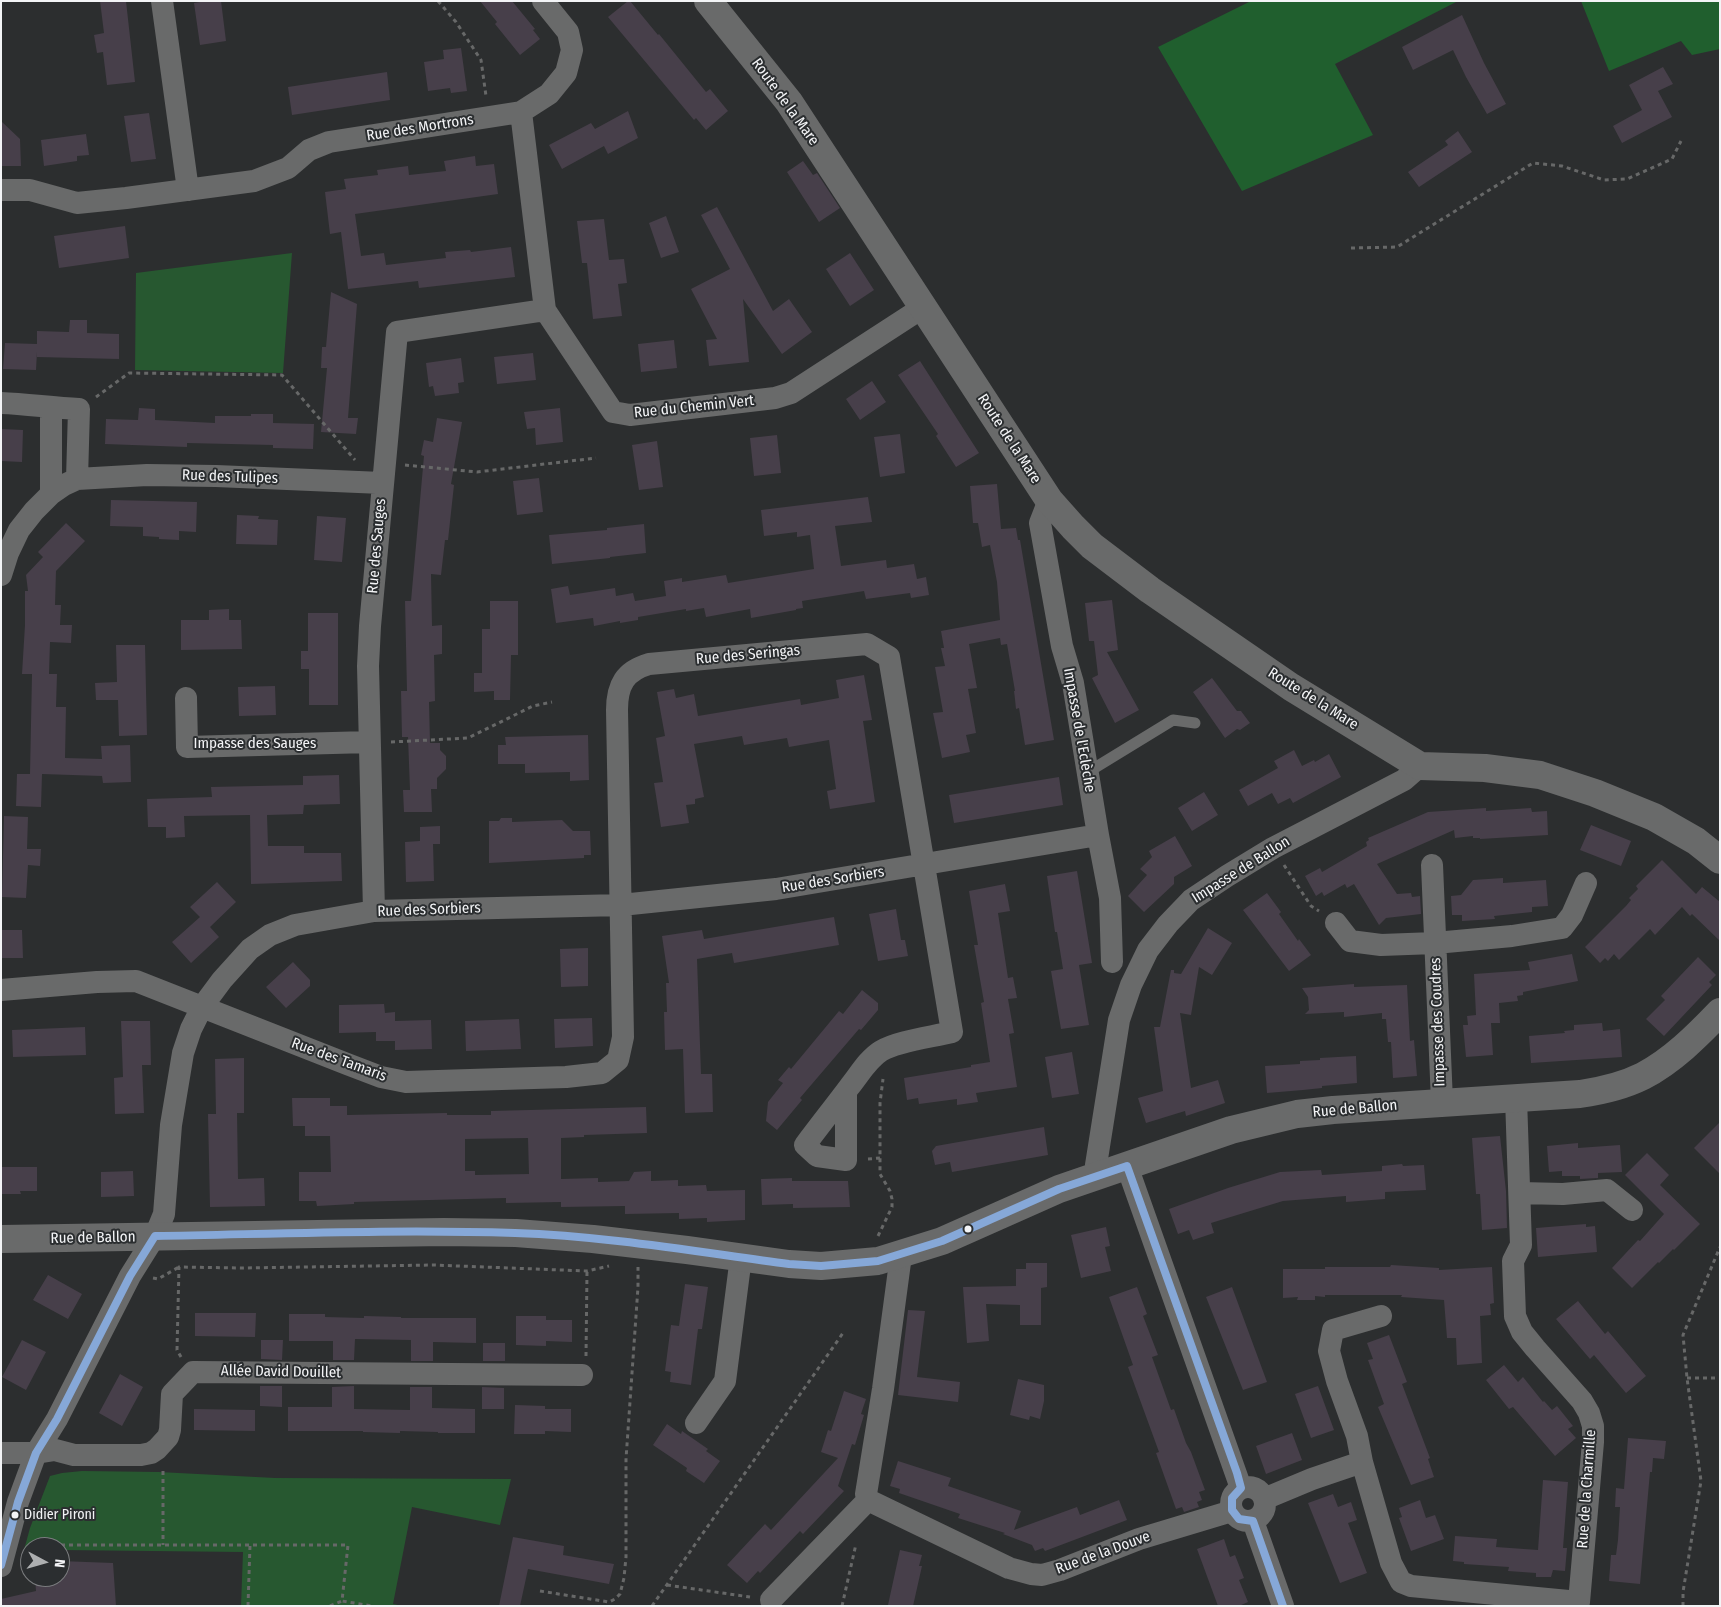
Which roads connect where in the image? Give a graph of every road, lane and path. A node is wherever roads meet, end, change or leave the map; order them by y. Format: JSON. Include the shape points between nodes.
{"nodes":[{"id":1,"x":162,"y":1,"type":"edge"},
{"id":2,"x":438,"y":1,"type":"edge"},
{"id":3,"x":543,"y":1,"type":"edge"},
{"id":4,"x":708,"y":1,"type":"edge"},
{"id":5,"x":521,"y":112,"type":"junction"},
{"id":6,"x":488,"y":117,"type":"junction"},
{"id":7,"x":1681,"y":141,"type":"dead end"},
{"id":8,"x":1,"y":190,"type":"edge"},
{"id":9,"x":188,"y":190,"type":"junction"},
{"id":10,"x":1351,"y":248,"type":"dead end"},
{"id":11,"x":922,"y":308,"type":"junction"},
{"id":12,"x":545,"y":310,"type":"junction"},
{"id":13,"x":1,"y":403,"type":"edge"},
{"id":14,"x":52,"y":408,"type":"junction"},
{"id":15,"x":79,"y":409,"type":"junction"},
{"id":16,"x":596,"y":458,"type":"dead end"},
{"id":17,"x":357,"y":462,"type":"dead end"},
{"id":18,"x":383,"y":473,"type":"junction"},
{"id":19,"x":77,"y":479,"type":"junction"},
{"id":20,"x":51,"y":494,"type":"junction"},
{"id":21,"x":1049,"y":500,"type":"junction"},
{"id":22,"x":1,"y":575,"type":"edge"},
{"id":23,"x":186,"y":698,"type":"dead end"},
{"id":24,"x":552,"y":702,"type":"dead end"},
{"id":25,"x":1195,"y":723,"type":"dead end"},
{"id":26,"x":369,"y":742,"type":"junction"},
{"id":27,"x":1420,"y":766,"type":"junction"},
{"id":28,"x":1088,"y":772,"type":"junction"},
{"id":29,"x":1098,"y":835,"type":"junction"},
{"id":30,"x":1273,"y":848,"type":"junction"},
{"id":31,"x":1720,"y":860,"type":"edge"},
{"id":32,"x":925,"y":865,"type":"junction"},
{"id":33,"x":1432,"y":865,"type":"dead end"},
{"id":34,"x":1586,"y":883,"type":"dead end"},
{"id":35,"x":621,"y":905,"type":"junction"},
{"id":36,"x":374,"y":911,"type":"junction"},
{"id":37,"x":1336,"y":923,"type":"joint"},
{"id":38,"x":1435,"y":943,"type":"junction"},
{"id":39,"x":1112,"y":962,"type":"dead end"},
{"id":40,"x":1,"y":990,"type":"edge"},
{"id":41,"x":202,"y":1007,"type":"junction"},
{"id":42,"x":1720,"y":1012,"type":"edge"},
{"id":43,"x":887,"y":1048,"type":"junction"},
{"id":44,"x":846,"y":1092,"type":"dead end"},
{"id":45,"x":1516,"y":1098,"type":"junction"},
{"id":46,"x":1442,"y":1102,"type":"junction"},
{"id":47,"x":1127,"y":1166,"type":"junction"},
{"id":48,"x":1099,"y":1175,"type":"junction"},
{"id":49,"x":1520,"y":1193,"type":"junction"},
{"id":50,"x":1632,"y":1210,"type":"dead end"},
{"id":51,"x":155,"y":1236,"type":"junction"},
{"id":52,"x":1,"y":1239,"type":"edge"},
{"id":53,"x":636,"y":1244,"type":"junction"},
{"id":54,"x":1720,"y":1247,"type":"edge"},
{"id":55,"x":741,"y":1257,"type":"junction"},
{"id":56,"x":889,"y":1258,"type":"junction"},
{"id":57,"x":1381,"y":1316,"type":"dead end"},
{"id":58,"x":843,"y":1333,"type":"dead end"},
{"id":59,"x":190,"y":1374,"type":"junction"},
{"id":60,"x":582,"y":1375,"type":"joint"},
{"id":61,"x":1687,"y":1378,"type":"junction"},
{"id":62,"x":1720,"y":1378,"type":"edge"},
{"id":63,"x":696,"y":1423,"type":"dead end"},
{"id":64,"x":163,"y":1443,"type":"junction"},
{"id":65,"x":1,"y":1453,"type":"edge"},
{"id":66,"x":36,"y":1453,"type":"junction"},
{"id":67,"x":1362,"y":1462,"type":"junction"},
{"id":68,"x":1241,"y":1488,"type":"junction"},
{"id":69,"x":1264,"y":1499,"type":"junction"},
{"id":70,"x":868,"y":1500,"type":"junction"},
{"id":71,"x":1232,"y":1511,"type":"junction"},
{"id":72,"x":1253,"y":1521,"type":"junction"},
{"id":73,"x":858,"y":1538,"type":"dead end"},
{"id":74,"x":163,"y":1545,"type":"junction"},
{"id":75,"x":250,"y":1545,"type":"junction"},
{"id":76,"x":4,"y":1555,"type":"edge"},
{"id":77,"x":666,"y":1585,"type":"junction"},
{"id":78,"x":540,"y":1591,"type":"dead end"},
{"id":79,"x":770,"y":1600,"type":"joint"},
{"id":80,"x":342,"y":1601,"type":"junction"},
{"id":81,"x":248,"y":1606,"type":"edge"},
{"id":82,"x":330,"y":1606,"type":"edge"},
{"id":83,"x":372,"y":1606,"type":"edge"},
{"id":84,"x":652,"y":1606,"type":"edge"},
{"id":85,"x":842,"y":1606,"type":"edge"},
{"id":86,"x":1283,"y":1606,"type":"edge"},
{"id":87,"x":1683,"y":1606,"type":"edge"}],
"edges":[{"from":1,"to":9,"type":"street"},
{"from":2,"to":6,"type":"path","via":[[481,60]]},
{"from":3,"to":5,"type":"street","name":"Rue des Mortrons","via":[[568,32],[572,50],[566,73],[549,94]]},
{"from":4,"to":11,"type":"street","name":"Route de la Mare","via":[[789,102]]},
{"from":5,"to":6,"type":"street","name":"Rue des Mortrons"},
{"from":5,"to":12,"type":"street","name":"Rue du Chemin Vert"},
{"from":6,"to":9,"type":"street","name":"Rue des Mortrons","via":[[329,142],[308,150],[288,168],[254,181]]},
{"from":7,"to":10,"type":"path","via":[[1672,159],[1628,179],[1604,180],[1562,166],[1533,163],[1397,247]]},
{"from":8,"to":9,"type":"street","name":"Rue des Mortrons","via":[[30,190],[77,203]]},
{"from":11,"to":12,"type":"street","name":"Rue du Chemin Vert","via":[[791,393],[775,398],[630,415],[613,412]]},
{"from":11,"to":21,"type":"street","name":"Route de la Mare"},
{"from":12,"to":18,"type":"street","name":"Rue des Sauges","via":[[396,332]]},
{"from":13,"to":14,"type":"street"},
{"from":14,"to":15,"type":"street"},
{"from":14,"to":20,"type":"street"},
{"from":15,"to":17,"type":"path","via":[[129,373],[282,375]]},
{"from":15,"to":19,"type":"street"},
{"from":16,"to":18,"type":"path","via":[[477,472]]},
{"from":18,"to":19,"type":"street","name":"Rue des Tulipes"},
{"from":18,"to":26,"type":"street","name":"Rue des Sauges","via":[[368,666]]},
{"from":19,"to":20,"type":"street","name":"Rue des Tulipes"},
{"from":20,"to":22,"type":"street","via":[[19,530]]},
{"from":21,"to":27,"type":"street","name":"Route de la Mare","via":[[1092,546],[1150,590],[1291,687]]},
{"from":21,"to":28,"type":"street","name":"Impasse de l'Eclèche","via":[[1040,523]]},
{"from":23,"to":26,"type":"street","name":"Impasse des Sauges","via":[[187,747]]},
{"from":24,"to":26,"type":"path","via":[[534,706],[468,738]]},
{"from":25,"to":28,"type":"lane","via":[[1173,720]]},
{"from":26,"to":36,"type":"street","name":"Rue des Sauges"},
{"from":27,"to":30,"type":"street","name":"Impasse de Ballon","via":[[1404,780]]},
{"from":27,"to":31,"type":"street","via":[[1485,768],[1540,775],[1654,817],[1696,841]]},
{"from":28,"to":29,"type":"street","name":"Impasse de l'Eclèche"},
{"from":29,"to":32,"type":"street","name":"Rue des Sorbiers"},
{"from":29,"to":39,"type":"street","name":"Impasse de l'Eclèche","via":[[1110,898]]},
{"from":30,"to":37,"type":"path","via":[[1311,906]]},
{"from":30,"to":48,"type":"street","name":"Impasse de Ballon","via":[[1191,900],[1148,950],[1130,985],[1120,1020],[1096,1164]]},
{"from":32,"to":35,"type":"street","name":"Rue des Sorbiers","via":[[776,889]]},
{"from":32,"to":35,"type":"street","name":"Rue des Seringas","via":[[889,657],[867,644],[659,662],[638,667],[630,673],[619,689],[617,699]]},
{"from":32,"to":43,"type":"street","via":[[952,1032]]},
{"from":33,"to":38,"type":"street","name":"Impasse des Coudres"},
{"from":34,"to":38,"type":"street","name":"Impasse des Coudres","via":[[1572,915],[1562,928]]},
{"from":35,"to":36,"type":"street","name":"Rue des Sorbiers"},
{"from":35,"to":41,"type":"street","name":"Rue des Tamaris","via":[[622,1037],[618,1060],[602,1073],[406,1082],[373,1074]]},
{"from":36,"to":41,"type":"street","name":"Rue des Sorbiers","via":[[295,925],[270,936],[250,949]]},
{"from":37,"to":38,"type":"street","name":"Impasse des Coudres","via":[[1350,941],[1381,946]]},
{"from":38,"to":46,"type":"street","name":"Impasse des Coudres"},
{"from":40,"to":41,"type":"street","name":"Rue des Tamaris","via":[[136,981]]},
{"from":41,"to":51,"type":"street","name":"Rue des Sorbiers","via":[[182,1052],[171,1125],[164,1214]]},
{"from":42,"to":45,"type":"street","name":"Rue de Ballon","via":[[1669,1060],[1642,1077],[1597,1091]]},
{"from":43,"to":44,"type":"street","via":[[875,1056]]},
{"from":43,"to":56,"type":"path","via":[[880,1103],[880,1174],[890,1191],[892,1207],[876,1238]]},
{"from":45,"to":46,"type":"street","name":"Rue de Ballon"},
{"from":45,"to":49,"type":"street","name":"Rue de la Charmille"},
{"from":46,"to":47,"type":"street","name":"Rue de Ballon","via":[[1296,1114],[1232,1130]]},
{"from":47,"to":48,"type":"street","name":"Rue de Ballon"},
{"from":47,"to":68,"type":"street"},
{"from":48,"to":56,"type":"street","name":"Rue de Ballon","via":[[1059,1189],[942,1241]]},
{"from":49,"to":50,"type":"street","via":[[1607,1190]]},
{"from":49,"to":67,"type":"street","name":"Rue de la Charmille","via":[[1521,1245],[1513,1261],[1515,1316],[1522,1332],[1582,1401],[1593,1426],[1579,1602],[1411,1586],[1401,1582],[1391,1564]]},
{"from":51,"to":52,"type":"street","name":"Rue de Ballon"},
{"from":51,"to":53,"type":"street","name":"Rue de Ballon","via":[[516,1233]]},
{"from":51,"to":66,"type":"street","name":"Rue des Sorbiers","via":[[130,1276],[57,1419]]},
{"from":53,"to":55,"type":"street","name":"Rue de Ballon"},
{"from":53,"to":78,"type":"path","via":[[638,1287],[626,1459],[623,1588],[609,1602]]},
{"from":54,"to":61,"type":"path","via":[[1683,1335]]},
{"from":55,"to":56,"type":"street","name":"Rue de Ballon","via":[[821,1266]]},
{"from":55,"to":63,"type":"street","via":[[725,1381]]},
{"from":56,"to":70,"type":"street","via":[[883,1389],[866,1494]]},
{"from":57,"to":67,"type":"street","name":"Rue de la Charmille","via":[[1333,1330],[1329,1351],[1357,1436]]},
{"from":58,"to":77,"type":"path"},
{"from":59,"to":60,"type":"street","name":"Allée David Douillet"},
{"from":59,"to":60,"type":"path","via":[[177,1350],[179,1267],[434,1265],[587,1272],[586,1353]]},
{"from":59,"to":64,"type":"street","via":[[172,1394],[170,1430]]},
{"from":61,"to":62,"type":"path"},
{"from":61,"to":87,"type":"path","via":[[1701,1481]]},
{"from":64,"to":66,"type":"street","via":[[150,1453],[141,1455],[74,1455],[55,1450]]},
{"from":64,"to":74,"type":"path"},
{"from":65,"to":66,"type":"street"},
{"from":66,"to":76,"type":"street","name":"Rue des Sorbiers","via":[[18,1502]]},
{"from":67,"to":69,"type":"street"},
{"from":68,"to":69,"type":"street","via":[[1255,1488]]},
{"from":68,"to":71,"type":"street","via":[[1231,1498]]},
{"from":69,"to":72,"type":"street","via":[[1263,1512]]},
{"from":70,"to":71,"type":"street","name":"Rue de la Douve","via":[[1010,1568],[1042,1575],[1140,1539]]},
{"from":70,"to":79,"type":"street"},
{"from":71,"to":72,"type":"street","via":[[1240,1520]]},
{"from":72,"to":86,"type":"street"},
{"from":73,"to":85,"type":"path"},
{"from":74,"to":75,"type":"path"},
{"from":74,"to":76,"type":"path"},
{"from":75,"to":80,"type":"path","via":[[348,1545]]},
{"from":75,"to":81,"type":"path"},
{"from":77,"to":79,"type":"path"},
{"from":77,"to":84,"type":"path"},
{"from":80,"to":82,"type":"path"},
{"from":80,"to":83,"type":"path"}]}
